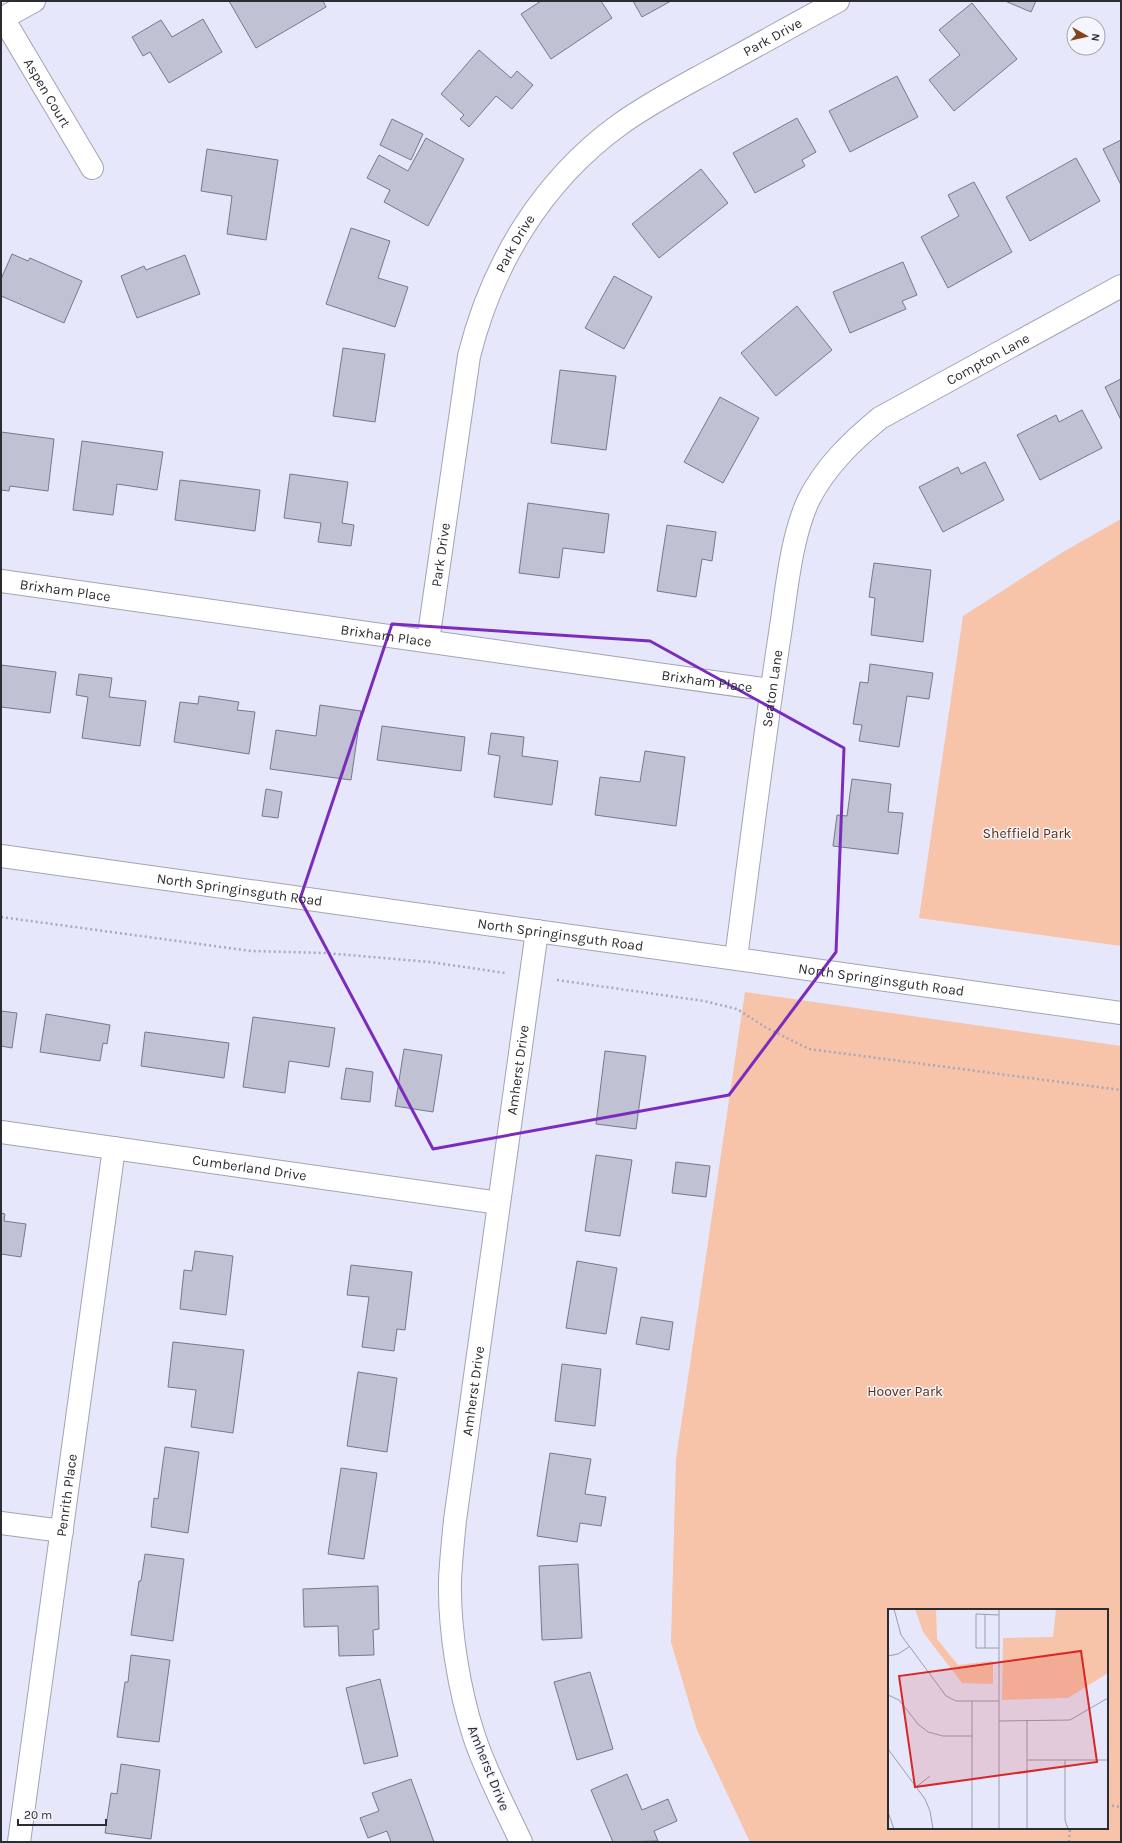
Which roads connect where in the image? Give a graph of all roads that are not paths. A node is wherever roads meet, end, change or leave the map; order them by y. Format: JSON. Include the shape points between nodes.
{"nodes":[{"id":1,"x":34,"y":1,"type":"edge"},
{"id":2,"x":838,"y":1,"type":"edge"},
{"id":3,"x":2,"y":18,"type":"edge"},
{"id":4,"x":92,"y":168,"type":"dead end"},
{"id":5,"x":1121,"y":286,"type":"edge"},
{"id":6,"x":857,"y":436,"type":"joint"},
{"id":7,"x":1,"y":581,"type":"edge"},
{"id":8,"x":428,"y":641,"type":"junction"},
{"id":9,"x":771,"y":690,"type":"junction"},
{"id":10,"x":1,"y":856,"type":"edge"},
{"id":11,"x":537,"y":931,"type":"junction"},
{"id":12,"x":736,"y":958,"type":"junction"},
{"id":13,"x":1121,"y":1013,"type":"edge"},
{"id":14,"x":1,"y":1132,"type":"edge"},
{"id":15,"x":114,"y":1148,"type":"junction"},
{"id":16,"x":499,"y":1203,"type":"junction"},
{"id":17,"x":1,"y":1523,"type":"edge"},
{"id":18,"x":62,"y":1532,"type":"junction"},
{"id":19,"x":19,"y":1842,"type":"edge"},
{"id":20,"x":521,"y":1842,"type":"edge"}],
"edges":[{"from":1,"to":3,"type":"street"},
{"from":2,"to":8,"type":"street","name":"Park Drive","via":[[649,104],[619,125],[557,181],[517,237],[495,278],[475,330],[469,356]]},
{"from":3,"to":4,"type":"street","name":"Aspen Court"},
{"from":5,"to":6,"type":"street","name":"Compton Lane","via":[[880,418]]},
{"from":6,"to":9,"type":"street","name":"Seaton Lane","via":[[825,472],[809,499],[798,531]]},
{"from":7,"to":8,"type":"street","name":"Brixham Place"},
{"from":8,"to":9,"type":"street","name":"Brixham Place"},
{"from":9,"to":12,"type":"street","name":"Seaton Lane"},
{"from":10,"to":11,"type":"street","name":"North Springinsguth Road"},
{"from":11,"to":12,"type":"street","name":"North Springinsguth Road"},
{"from":11,"to":16,"type":"street","name":"Amherst Drive"},
{"from":12,"to":13,"type":"street","name":"North Springinsguth Road"},
{"from":14,"to":15,"type":"street","name":"Cumberland Drive"},
{"from":15,"to":16,"type":"street","name":"Cumberland Drive"},
{"from":15,"to":18,"type":"street","name":"Penrith Place"},
{"from":16,"to":20,"type":"street","name":"Amherst Drive","via":[[455,1520],[450,1582],[453,1636],[474,1736]]},
{"from":17,"to":18,"type":"street"},
{"from":18,"to":19,"type":"street","name":"Penrith Place"}]}
